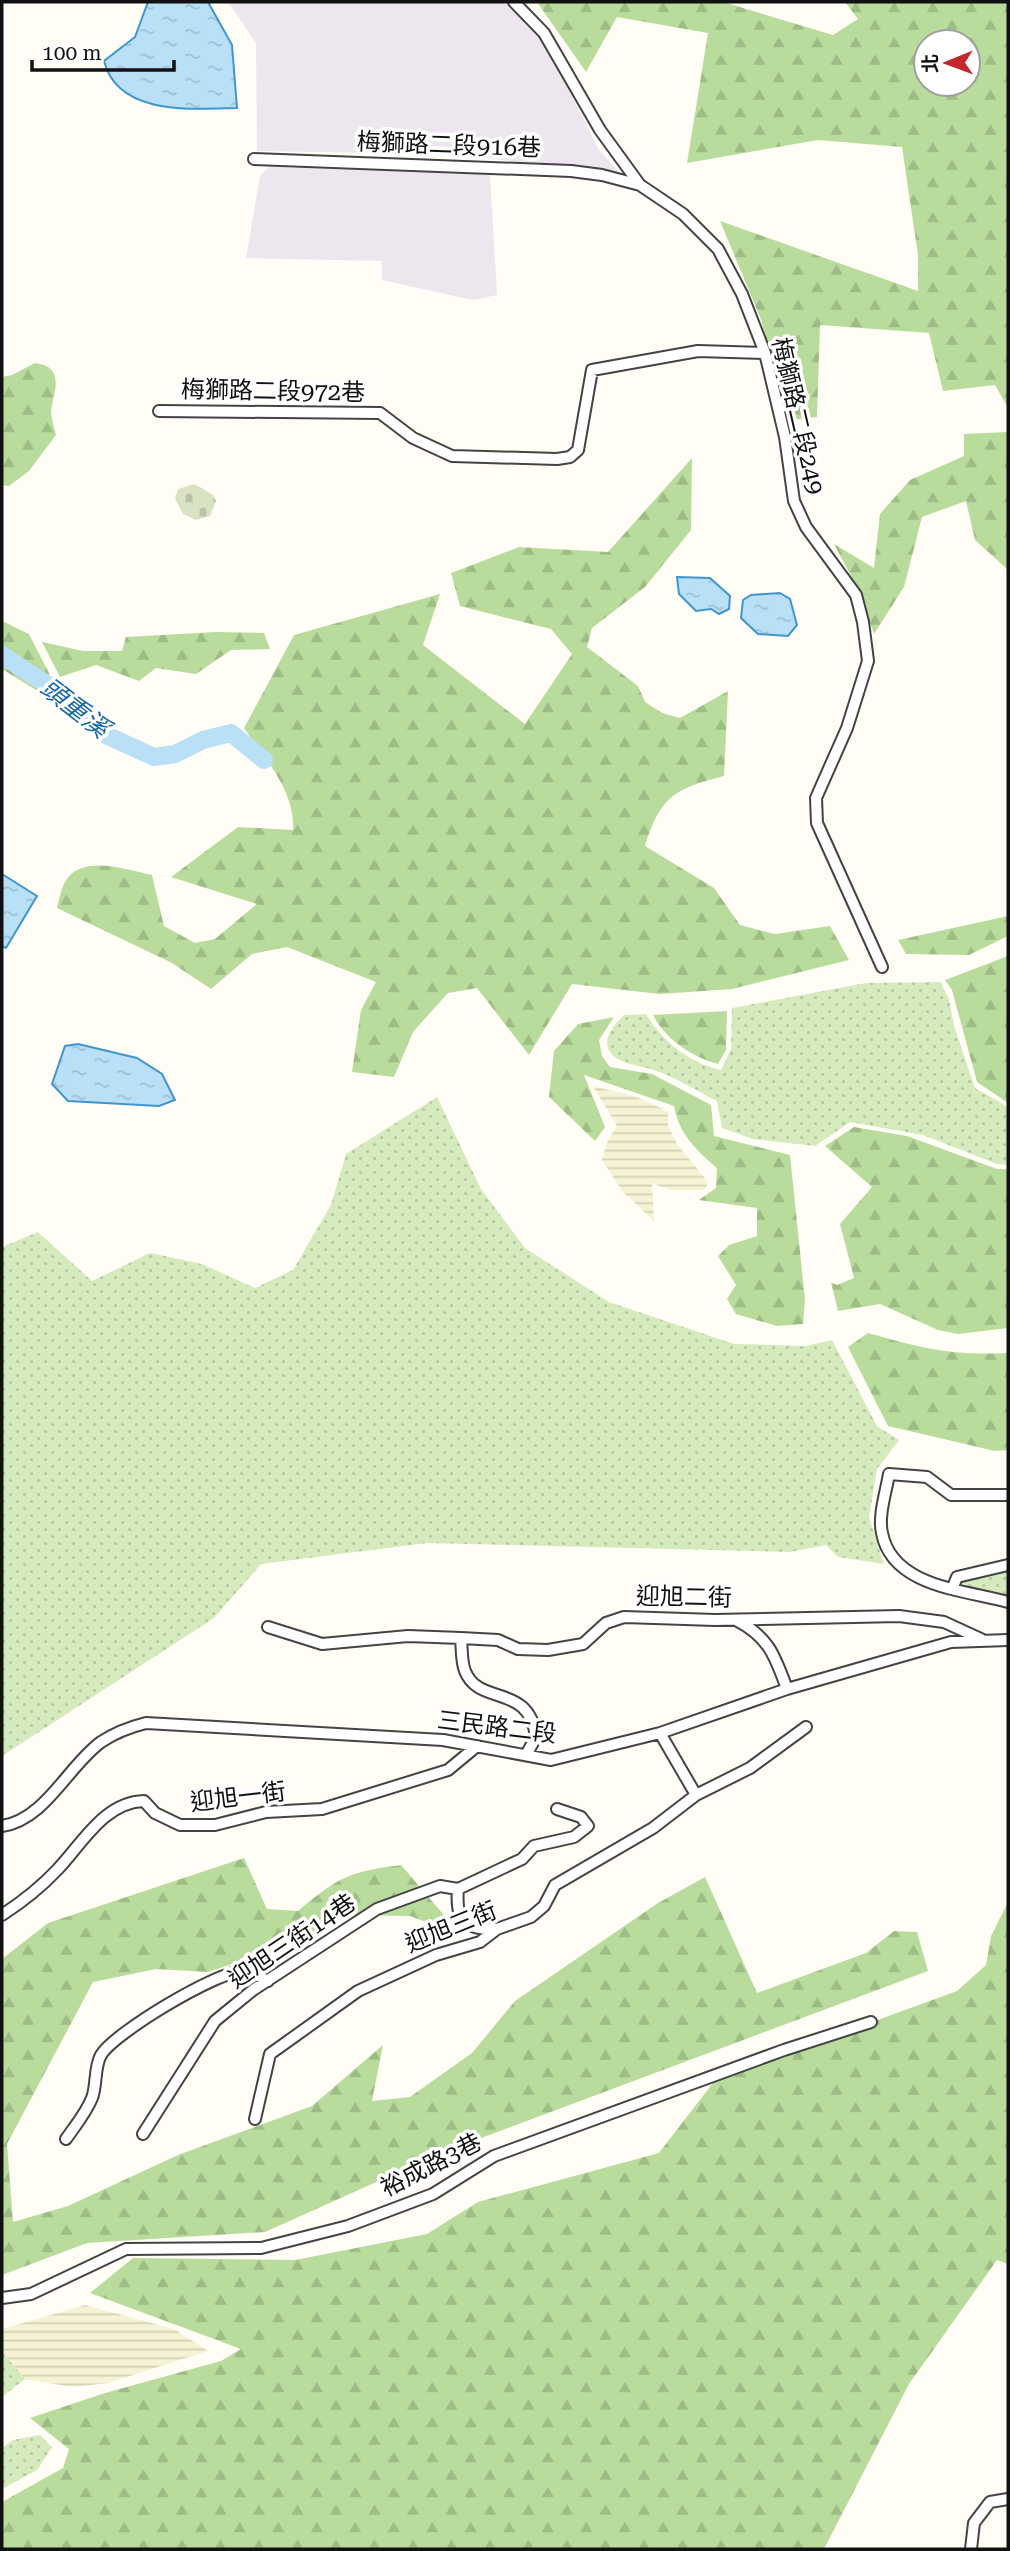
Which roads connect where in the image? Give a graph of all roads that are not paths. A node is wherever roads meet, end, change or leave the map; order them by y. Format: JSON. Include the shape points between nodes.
{"nodes":[{"id":1,"x":514,"y":2,"type":"edge"},
{"id":2,"x":254,"y":159,"type":"dead end"},
{"id":3,"x":640,"y":185,"type":"junction"},
{"id":4,"x":765,"y":354,"type":"junction"},
{"id":5,"x":159,"y":411,"type":"dead end"},
{"id":6,"x":882,"y":967,"type":"dead end"},
{"id":7,"x":1008,"y":1495,"type":"edge"},
{"id":8,"x":1008,"y":1565,"type":"edge"},
{"id":9,"x":953,"y":1587,"type":"junction"},
{"id":10,"x":1008,"y":1602,"type":"edge"},
{"id":11,"x":733,"y":1619,"type":"junction"},
{"id":12,"x":268,"y":1627,"type":"dead end"},
{"id":13,"x":461,"y":1637,"type":"junction"},
{"id":14,"x":983,"y":1640,"type":"junction"},
{"id":15,"x":1008,"y":1640,"type":"edge"},
{"id":16,"x":788,"y":1689,"type":"junction"},
{"id":17,"x":806,"y":1727,"type":"dead end"},
{"id":18,"x":660,"y":1733,"type":"junction"},
{"id":19,"x":477,"y":1746,"type":"junction"},
{"id":20,"x":526,"y":1755,"type":"junction"},
{"id":21,"x":696,"y":1795,"type":"junction"},
{"id":22,"x":557,"y":1809,"type":"dead end"},
{"id":23,"x":2,"y":1826,"type":"edge"},
{"id":24,"x":458,"y":1889,"type":"junction"},
{"id":25,"x":2,"y":1915,"type":"edge"},
{"id":26,"x":496,"y":1929,"type":"junction"},
{"id":27,"x":268,"y":1981,"type":"junction"},
{"id":28,"x":872,"y":2022,"type":"dead end"},
{"id":29,"x":255,"y":2119,"type":"dead end"},
{"id":30,"x":143,"y":2134,"type":"dead end"},
{"id":31,"x":66,"y":2138,"type":"dead end"},
{"id":32,"x":2,"y":2298,"type":"edge"},
{"id":33,"x":1008,"y":2499,"type":"edge"},
{"id":34,"x":971,"y":2549,"type":"edge"}],
"edges":[{"from":1,"to":3,"type":"street","name":"梅獅路二段249","via":[[544,33],[600,130]]},
{"from":2,"to":3,"type":"street","name":"梅獅路二段916巷","via":[[570,172]]},
{"from":3,"to":4,"type":"street","name":"梅獅路二段249","via":[[683,214],[718,249],[742,294]]},
{"from":4,"to":5,"type":"street","name":"梅獅路二段972巷","via":[[698,351],[592,370],[578,450],[557,459],[452,456],[414,438],[380,414]]},
{"from":4,"to":6,"type":"street","name":"梅獅路二段249","via":[[794,500],[806,527],[856,595],[863,622],[868,661],[847,728],[816,798],[816,812]]},
{"from":7,"to":9,"type":"street","via":[[951,1495],[928,1477],[889,1474],[882,1534],[890,1551],[899,1566],[914,1577]]},
{"from":8,"to":9,"type":"street","via":[[957,1577]]},
{"from":9,"to":10,"type":"street"},
{"from":11,"to":13,"type":"street","name":"迎旭二街","via":[[624,1616],[606,1623],[583,1644],[548,1650]]},
{"from":11,"to":14,"type":"street","name":"迎旭二街","via":[[899,1616],[944,1622]]},
{"from":11,"to":16,"type":"street","via":[[757,1631],[771,1648]]},
{"from":12,"to":13,"type":"street","name":"迎旭二街","via":[[322,1644],[408,1636]]},
{"from":13,"to":20,"type":"street","via":[[465,1671],[477,1687],[515,1700],[528,1710],[536,1737]]},
{"from":14,"to":15,"type":"street","name":"三民路二段"},
{"from":14,"to":16,"type":"street","name":"三民路二段","via":[[951,1642]]},
{"from":16,"to":18,"type":"street","name":"三民路二段"},
{"from":17,"to":21,"type":"street","name":"迎旭三街","via":[[750,1768]]},
{"from":18,"to":20,"type":"street","name":"三民路二段","via":[[551,1760]]},
{"from":18,"to":21,"type":"street"},
{"from":19,"to":20,"type":"street","name":"三民路二段"},
{"from":19,"to":23,"type":"street","name":"三民路二段","via":[[417,1738],[146,1723],[123,1729],[99,1744],[29,1815]]},
{"from":19,"to":25,"type":"street","name":"迎旭一街","via":[[448,1770],[322,1809],[266,1812],[215,1825],[180,1825],[155,1813],[145,1801],[131,1801],[99,1821],[30,1897]]},
{"from":21,"to":26,"type":"street","name":"迎旭三街","via":[[653,1828],[555,1885],[544,1906],[531,1917]]},
{"from":22,"to":24,"type":"street","via":[[581,1816],[588,1826],[574,1837],[534,1846],[522,1858]]},
{"from":24,"to":26,"type":"street","via":[[456,1908],[464,1923],[476,1929]]},
{"from":24,"to":27,"type":"street","name":"迎旭三街14巷","via":[[440,1886],[377,1909]]},
{"from":26,"to":29,"type":"street","name":"迎旭三街","via":[[481,1942],[436,1955],[358,1991],[270,2054]]},
{"from":27,"to":30,"type":"street","name":"迎旭三街14巷","via":[[215,2021]]},
{"from":27,"to":31,"type":"street","via":[[246,1970],[223,1974],[139,2023],[101,2056],[93,2097]]},
{"from":28,"to":32,"type":"street","name":"裕成路3巷","via":[[495,2156],[433,2194],[348,2226],[261,2248],[126,2249],[31,2294]]},
{"from":33,"to":34,"type":"street","via":[[990,2502],[982,2512],[974,2523]]}]}
